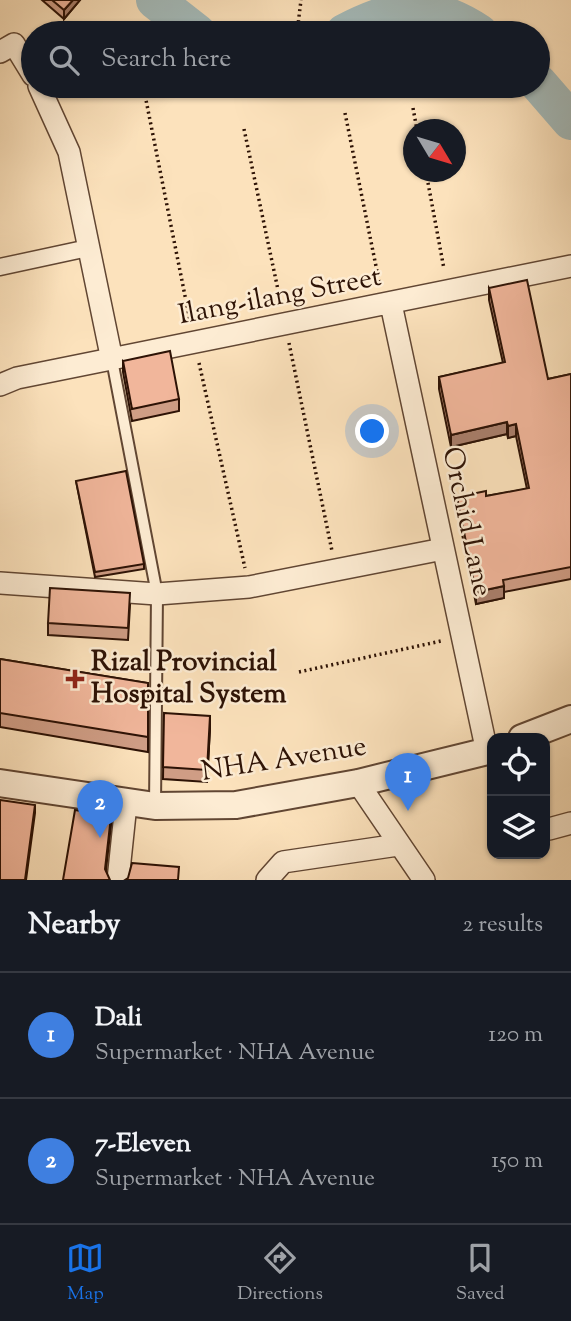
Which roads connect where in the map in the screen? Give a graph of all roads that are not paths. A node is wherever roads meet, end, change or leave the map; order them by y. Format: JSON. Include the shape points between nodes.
{"nodes":[{"id":1,"x":0,"y":52,"type":"edge"},
{"id":2,"x":21,"y":55,"type":"edge"},
{"id":3,"x":44,"y":98,"type":"edge"},
{"id":4,"x":88,"y":248,"type":"junction"},
{"id":5,"x":571,"y":265,"type":"edge"},
{"id":6,"x":0,"y":267,"type":"edge"},
{"id":7,"x":387,"y":304,"type":"junction"},
{"id":8,"x":112,"y":360,"type":"junction"},
{"id":9,"x":0,"y":385,"type":"edge"},
{"id":10,"x":443,"y":549,"type":"junction"},
{"id":11,"x":0,"y":583,"type":"edge"},
{"id":12,"x":157,"y":594,"type":"junction"},
{"id":13,"x":571,"y":719,"type":"edge"},
{"id":14,"x":535,"y":733,"type":"edge"},
{"id":15,"x":487,"y":742,"type":"edge"},
{"id":16,"x":487,"y":751,"type":"edge"},
{"id":17,"x":0,"y":783,"type":"edge"},
{"id":18,"x":358,"y":783,"type":"junction"},
{"id":19,"x":126,"y":804,"type":"junction"},
{"id":20,"x":155,"y":806,"type":"junction"},
{"id":21,"x":571,"y":823,"type":"edge"},
{"id":22,"x":550,"y":829,"type":"edge"},
{"id":23,"x":398,"y":845,"type":"junction"},
{"id":24,"x":417,"y":878,"type":"edge"},
{"id":25,"x":118,"y":880,"type":"edge"},
{"id":26,"x":267,"y":880,"type":"edge"}],
"edges":[{"from":1,"to":2,"type":"street","via":[[14,44]]},
{"from":3,"to":4,"type":"street","via":[[69,152]]},
{"from":4,"to":6,"type":"street"},
{"from":4,"to":8,"type":"street"},
{"from":5,"to":7,"type":"street","name":"Ilang-ilang Street"},
{"from":7,"to":8,"type":"street","name":"Ilang-ilang Street"},
{"from":7,"to":10,"type":"street","name":"Orchid Lane"},
{"from":8,"to":9,"type":"street","name":"Ilang-ilang Street"},
{"from":8,"to":12,"type":"lane"},
{"from":10,"to":12,"type":"street","via":[[249,587]]},
{"from":10,"to":15,"type":"street","name":"Orchid Lane"},
{"from":11,"to":12,"type":"street"},
{"from":12,"to":20,"type":"lane"},
{"from":13,"to":14,"type":"street"},
{"from":16,"to":18,"type":"street","name":"NHA Avenue"},
{"from":17,"to":19,"type":"street","name":"NHA Avenue"},
{"from":18,"to":20,"type":"street","name":"NHA Avenue","via":[[236,805]]},
{"from":18,"to":23,"type":"street"},
{"from":19,"to":20,"type":"street","name":"NHA Avenue"},
{"from":19,"to":25,"type":"street"},
{"from":21,"to":22,"type":"street"},
{"from":23,"to":24,"type":"street"},
{"from":23,"to":26,"type":"street","via":[[283,862]]}]}
